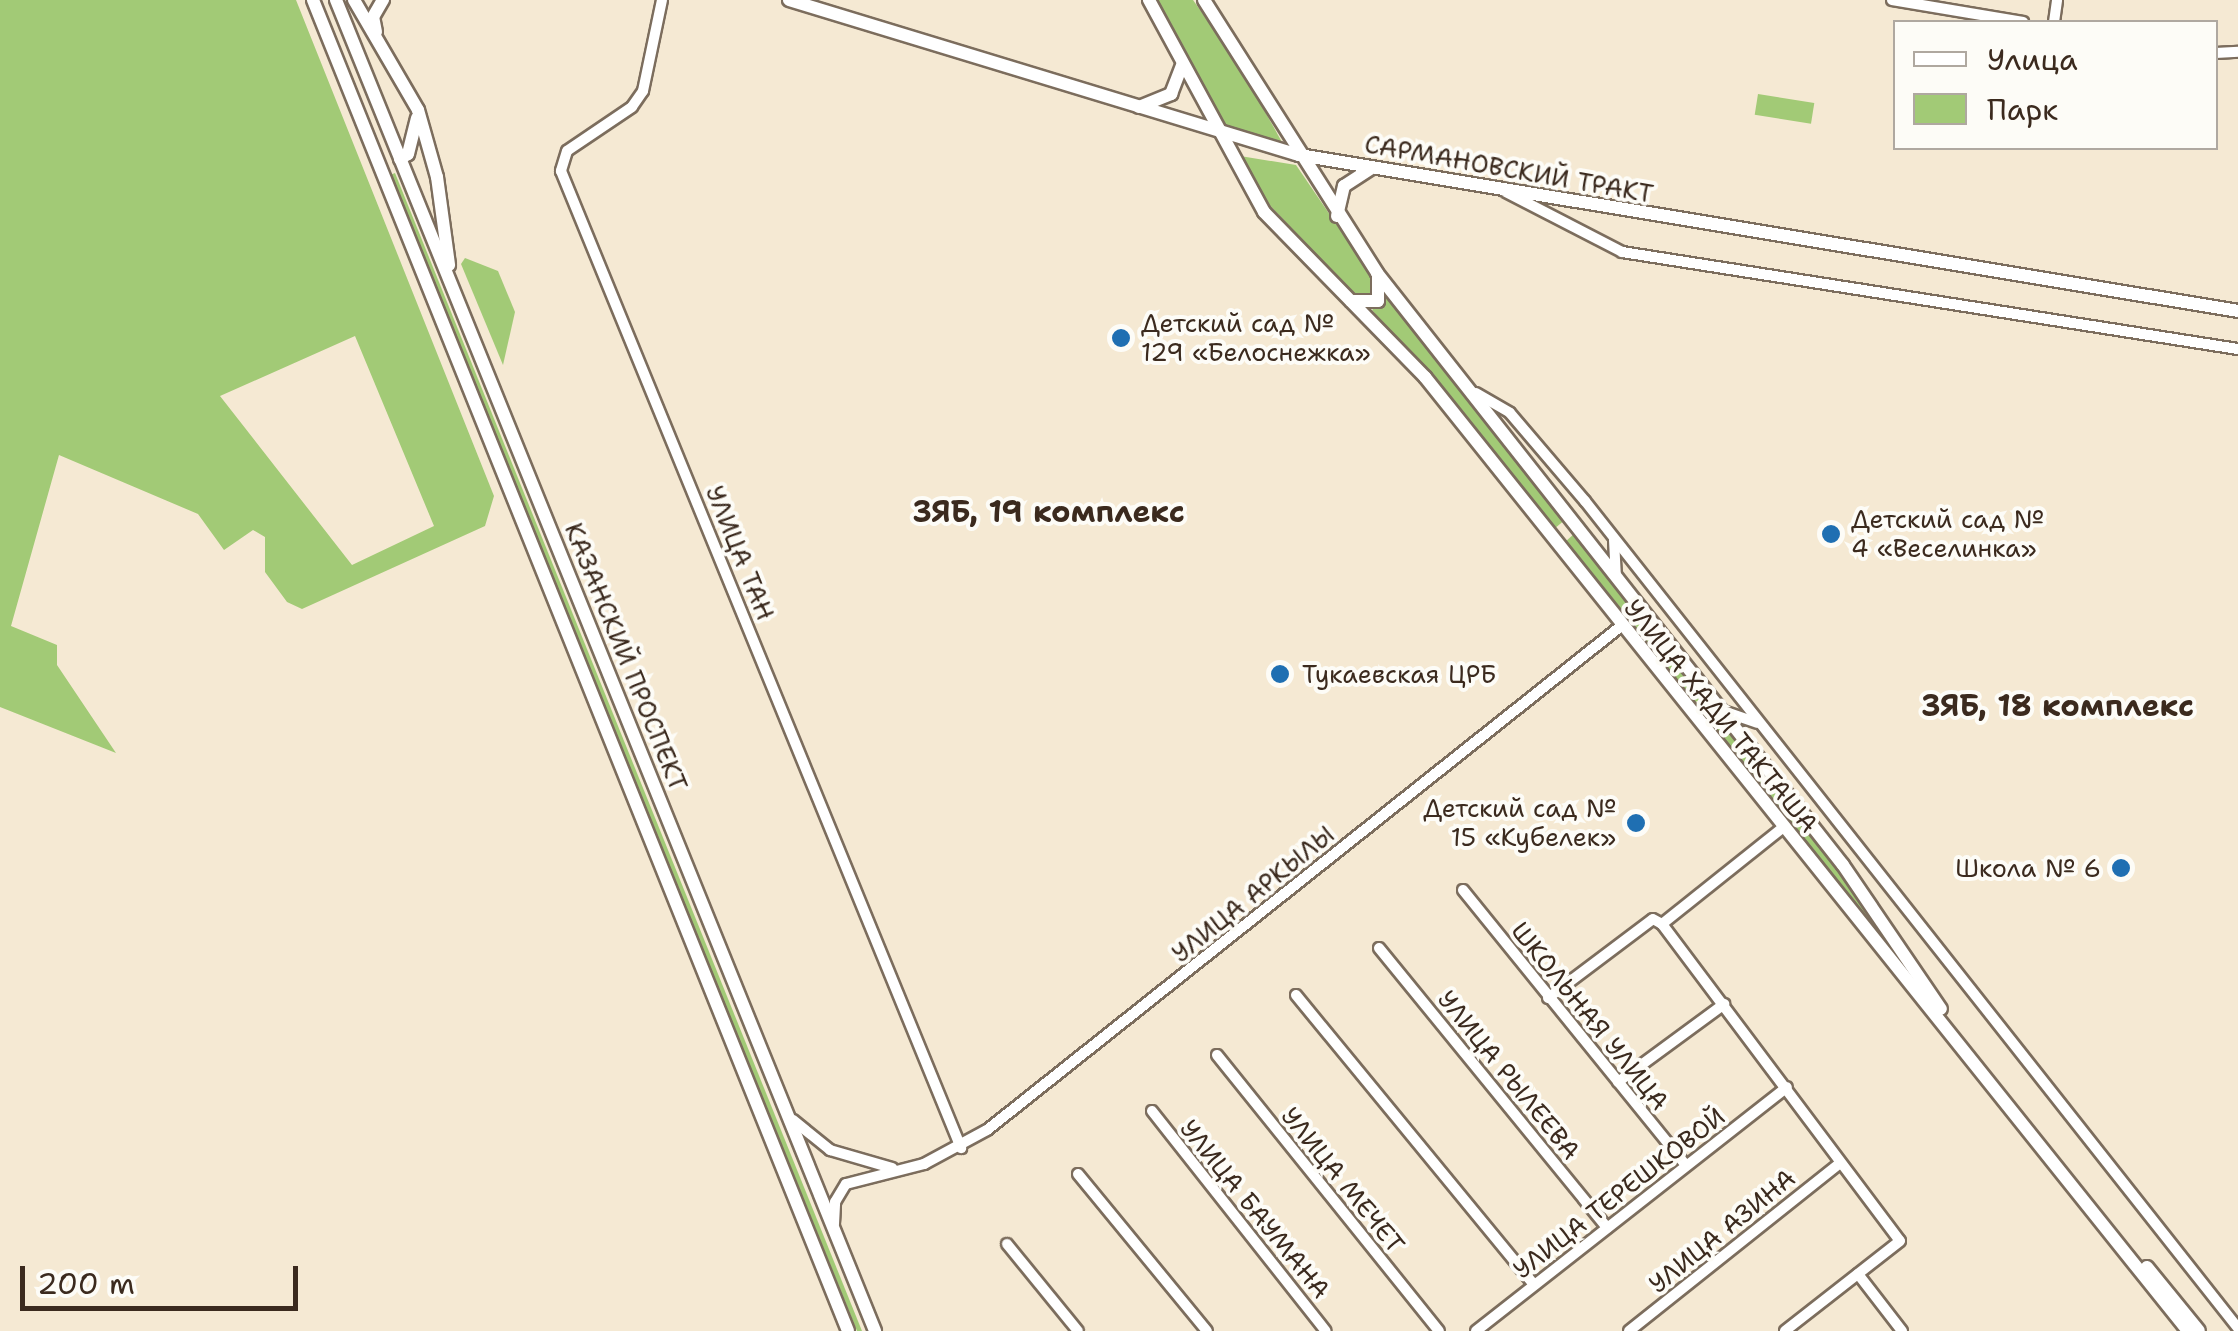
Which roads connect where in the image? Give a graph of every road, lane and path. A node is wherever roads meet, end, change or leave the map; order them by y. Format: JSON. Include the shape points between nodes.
{"nodes":[{"id":1,"x":312,"y":0,"type":"edge"},
{"id":2,"x":336,"y":0,"type":"edge"},
{"id":3,"x":354,"y":0,"type":"edge"},
{"id":4,"x":383,"y":0,"type":"edge"},
{"id":5,"x":662,"y":0,"type":"edge"},
{"id":6,"x":789,"y":0,"type":"edge"},
{"id":7,"x":1149,"y":0,"type":"edge"},
{"id":8,"x":1204,"y":0,"type":"edge"},
{"id":9,"x":1892,"y":0,"type":"edge"},
{"id":10,"x":2011,"y":20,"type":"edge"},
{"id":11,"x":382,"y":48,"type":"junction"},
{"id":12,"x":1182,"y":65,"type":"junction"},
{"id":13,"x":1136,"y":108,"type":"junction"},
{"id":14,"x":418,"y":110,"type":"junction"},
{"id":15,"x":363,"y":126,"type":"junction"},
{"id":16,"x":1216,"y":134,"type":"junction"},
{"id":17,"x":1299,"y":155,"type":"junction"},
{"id":18,"x":400,"y":159,"type":"junction"},
{"id":19,"x":1372,"y":168,"type":"junction"},
{"id":20,"x":1502,"y":190,"type":"junction"},
{"id":21,"x":1337,"y":216,"type":"junction"},
{"id":22,"x":1377,"y":274,"type":"junction"},
{"id":23,"x":451,"y":283,"type":"junction"},
{"id":24,"x":1349,"y":300,"type":"junction"},
{"id":25,"x":2238,"y":311,"type":"edge"},
{"id":26,"x":2238,"y":349,"type":"edge"},
{"id":27,"x":1476,"y":393,"type":"junction"},
{"id":28,"x":1584,"y":532,"type":"junction"},
{"id":29,"x":1614,"y":540,"type":"junction"},
{"id":30,"x":1557,"y":546,"type":"junction"},
{"id":31,"x":1616,"y":574,"type":"junction"},
{"id":32,"x":1620,"y":626,"type":"junction"},
{"id":33,"x":1707,"y":690,"type":"junction"},
{"id":34,"x":1686,"y":708,"type":"junction"},
{"id":35,"x":1723,"y":710,"type":"junction"},
{"id":36,"x":1758,"y":723,"type":"junction"},
{"id":37,"x":1781,"y":829,"type":"junction"},
{"id":38,"x":1463,"y":890,"type":"dead end"},
{"id":39,"x":1658,"y":921,"type":"junction"},
{"id":40,"x":1379,"y":948,"type":"dead end"},
{"id":41,"x":1296,"y":995,"type":"dead end"},
{"id":42,"x":1548,"y":998,"type":"junction"},
{"id":43,"x":1724,"y":1004,"type":"junction"},
{"id":44,"x":1217,"y":1055,"type":"dead end"},
{"id":45,"x":1618,"y":1082,"type":"junction"},
{"id":46,"x":1787,"y":1086,"type":"junction"},
{"id":47,"x":783,"y":1108,"type":"junction"},
{"id":48,"x":1152,"y":1111,"type":"dead end"},
{"id":49,"x":960,"y":1148,"type":"junction"},
{"id":50,"x":1840,"y":1162,"type":"junction"},
{"id":51,"x":1686,"y":1165,"type":"junction"},
{"id":52,"x":898,"y":1169,"type":"junction"},
{"id":53,"x":1078,"y":1174,"type":"dead end"},
{"id":54,"x":1607,"y":1228,"type":"junction"},
{"id":55,"x":834,"y":1230,"type":"junction"},
{"id":56,"x":1007,"y":1244,"type":"dead end"},
{"id":57,"x":1858,"y":1274,"type":"junction"},
{"id":58,"x":1534,"y":1285,"type":"junction"},
{"id":59,"x":2238,"y":1328,"type":"edge"},
{"id":60,"x":848,"y":1331,"type":"edge"},
{"id":61,"x":875,"y":1331,"type":"edge"},
{"id":62,"x":1078,"y":1331,"type":"edge"},
{"id":63,"x":1206,"y":1331,"type":"edge"},
{"id":64,"x":1326,"y":1331,"type":"edge"},
{"id":65,"x":1438,"y":1331,"type":"edge"},
{"id":66,"x":1476,"y":1331,"type":"edge"},
{"id":67,"x":1629,"y":1331,"type":"edge"},
{"id":68,"x":1785,"y":1331,"type":"edge"},
{"id":69,"x":1902,"y":1331,"type":"edge"},
{"id":70,"x":2187,"y":1331,"type":"edge"},
{"id":71,"x":2199,"y":1331,"type":"edge"}],
"edges":[{"from":1,"to":15,"type":"main road","name":"КАЗАНСКИЙ ПРОСПЕКТ"},
{"from":2,"to":18,"type":"main road","name":"КАЗАНСКИЙ ПРОСПЕКТ"},
{"from":3,"to":11,"type":"main road"},
{"from":4,"to":11,"type":"main road","via":[[374,17]]},
{"from":5,"to":49,"type":"street","name":"УЛИЦА ТАН","via":[[643,91],[632,107],[567,151],[561,170]]},
{"from":6,"to":13,"type":"main road","name":"САРМАНОВСКИЙ ТРАКТ"},
{"from":7,"to":12,"type":"main road","name":"УЛИЦА ХАДИ ТАКТАША"},
{"from":8,"to":17,"type":"main road","name":"УЛИЦА ХАДИ ТАКТАША","via":[[1242,52]]},
{"from":9,"to":10,"type":"street"},
{"from":11,"to":14,"type":"main road"},
{"from":12,"to":13,"type":"main road","via":[[1171,94]]},
{"from":12,"to":16,"type":"main road","name":"УЛИЦА ХАДИ ТАКТАША"},
{"from":13,"to":16,"type":"main road","name":"САРМАНОВСКИЙ ТРАКТ"},
{"from":14,"to":18,"type":"main road","via":[[416,132]]},
{"from":14,"to":23,"type":"main road","via":[[438,177]]},
{"from":15,"to":18,"type":"main road","via":[[383,157]]},
{"from":15,"to":60,"type":"main road","name":"КАЗАНСКИЙ ПРОСПЕКТ"},
{"from":16,"to":17,"type":"main road","name":"САРМАНОВСКИЙ ТРАКТ"},
{"from":16,"to":24,"type":"main road","name":"УЛИЦА ХАДИ ТАКТАША","via":[[1264,212]]},
{"from":17,"to":19,"type":"main road","name":"САРМАНОВСКИЙ ТРАКТ"},
{"from":17,"to":21,"type":"main road","name":"УЛИЦА ХАДИ ТАКТАША"},
{"from":18,"to":23,"type":"main road","name":"КАЗАНСКИЙ ПРОСПЕКТ"},
{"from":19,"to":20,"type":"main road","name":"САРМАНОВСКИЙ ТРАКТ"},
{"from":19,"to":21,"type":"main road","via":[[1344,186]]},
{"from":20,"to":25,"type":"main road","name":"САРМАНОВСКИЙ ТРАКТ"},
{"from":20,"to":26,"type":"street","via":[[1622,252]]},
{"from":21,"to":22,"type":"main road","name":"УЛИЦА ХАДИ ТАКТАША"},
{"from":22,"to":24,"type":"main road","via":[[1378,300],[1364,306]]},
{"from":22,"to":27,"type":"main road","name":"УЛИЦА ХАДИ ТАКТАША"},
{"from":23,"to":47,"type":"main road","name":"КАЗАНСКИЙ ПРОСПЕКТ"},
{"from":24,"to":30,"type":"main road","name":"УЛИЦА ХАДИ ТАКТАША","via":[[1426,377]]},
{"from":27,"to":28,"type":"main road","name":"УЛИЦА ХАДИ ТАКТАША"},
{"from":27,"to":29,"type":"street","via":[[1510,413]]},
{"from":28,"to":30,"type":"main road","via":[[1564,529]]},
{"from":28,"to":31,"type":"main road","name":"УЛИЦА ХАДИ ТАКТАША"},
{"from":29,"to":31,"type":"street"},
{"from":29,"to":36,"type":"street"},
{"from":30,"to":32,"type":"main road","name":"УЛИЦА ХАДИ ТАКТАША"},
{"from":31,"to":33,"type":"main road","name":"УЛИЦА ХАДИ ТАКТАША"},
{"from":32,"to":34,"type":"main road","name":"УЛИЦА ХАДИ ТАКТАША"},
{"from":32,"to":49,"type":"street","name":"УЛИЦА АРКЫЛЫ"},
{"from":33,"to":34,"type":"main road","via":[[1702,706]]},
{"from":33,"to":35,"type":"main road","name":"УЛИЦА ХАДИ ТАКТАША"},
{"from":34,"to":37,"type":"main road","name":"УЛИЦА ХАДИ ТАКТАША"},
{"from":35,"to":36,"type":"street"},
{"from":35,"to":71,"type":"main road","name":"УЛИЦА ХАДИ ТАКТАША","via":[[1843,865],[1937,1004]]},
{"from":36,"to":59,"type":"street"},
{"from":37,"to":39,"type":"street"},
{"from":37,"to":70,"type":"main road","name":"УЛИЦА ХАДИ ТАКТАША"},
{"from":38,"to":42,"type":"street","name":"ШКОЛЬНАЯ УЛИЦА"},
{"from":39,"to":42,"type":"street"},
{"from":39,"to":43,"type":"street"},
{"from":40,"to":54,"type":"street","name":"УЛИЦА РЫЛЕЕВА"},
{"from":41,"to":58,"type":"street"},
{"from":42,"to":45,"type":"street","name":"ШКОЛЬНАЯ УЛИЦА"},
{"from":43,"to":45,"type":"street"},
{"from":43,"to":46,"type":"street"},
{"from":44,"to":65,"type":"street","name":"УЛИЦА МЕЧЕТ"},
{"from":45,"to":51,"type":"street","name":"ШКОЛЬНАЯ УЛИЦА"},
{"from":46,"to":50,"type":"street"},
{"from":46,"to":51,"type":"street","name":"УЛИЦА ТЕРЕШКОВОЙ"},
{"from":47,"to":52,"type":"street","via":[[830,1150]]},
{"from":47,"to":55,"type":"main road","name":"КАЗАНСКИЙ ПРОСПЕКТ"},
{"from":48,"to":64,"type":"street","name":"УЛИЦА БАУМАНА"},
{"from":49,"to":52,"type":"street","name":"УЛИЦА АРКЫЛЫ"},
{"from":50,"to":57,"type":"street","via":[[1900,1241]]},
{"from":50,"to":67,"type":"street","name":"УЛИЦА АЗИНА"},
{"from":51,"to":54,"type":"street","name":"УЛИЦА ТЕРЕШКОВОЙ"},
{"from":52,"to":55,"type":"street","name":"УЛИЦА АРКЫЛЫ","via":[[846,1184],[835,1202]]},
{"from":53,"to":63,"type":"street"},
{"from":54,"to":58,"type":"street","name":"УЛИЦА ТЕРЕШКОВОЙ"},
{"from":55,"to":61,"type":"main road","name":"КАЗАНСКИЙ ПРОСПЕКТ"},
{"from":56,"to":62,"type":"street"},
{"from":57,"to":68,"type":"street"},
{"from":57,"to":69,"type":"street"},
{"from":58,"to":66,"type":"street","name":"УЛИЦА ТЕРЕШКОВОЙ"}]}
